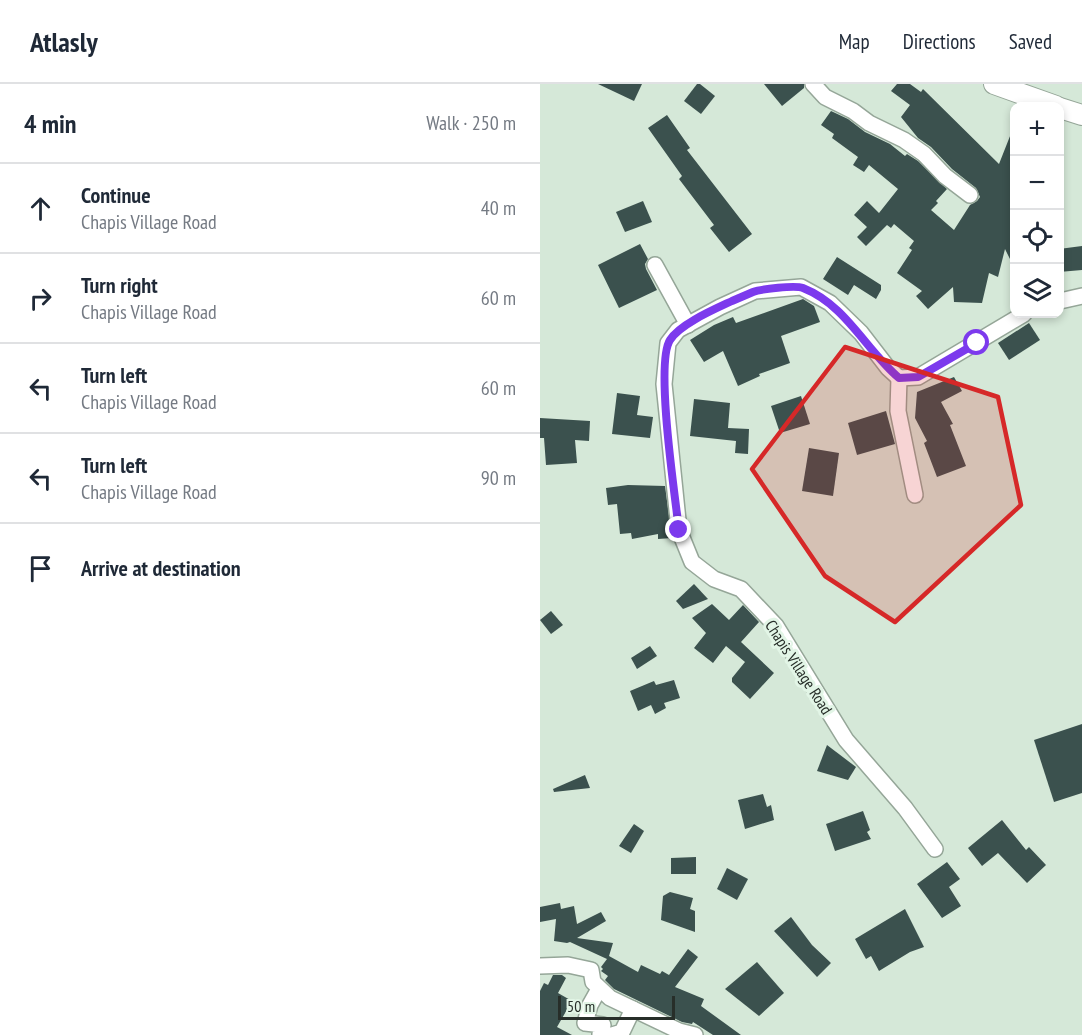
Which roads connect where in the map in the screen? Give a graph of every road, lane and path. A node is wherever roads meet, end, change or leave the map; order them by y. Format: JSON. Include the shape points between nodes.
{"nodes":[{"id":1,"x":813,"y":84,"type":"edge"},
{"id":2,"x":994,"y":84,"type":"edge"},
{"id":3,"x":1044,"y":102,"type":"edge"},
{"id":4,"x":1064,"y":109,"type":"edge"},
{"id":5,"x":1082,"y":115,"type":"edge"},
{"id":6,"x":970,"y":195,"type":"dead end"},
{"id":7,"x":655,"y":265,"type":"dead end"},
{"id":8,"x":1082,"y":296,"type":"edge"},
{"id":9,"x":1064,"y":300,"type":"edge"},
{"id":10,"x":1017,"y":318,"type":"edge"},
{"id":11,"x":688,"y":325,"type":"junction"},
{"id":12,"x":899,"y":378,"type":"junction"},
{"id":13,"x":915,"y":495,"type":"dead end"},
{"id":14,"x":935,"y":849,"type":"dead end"},
{"id":15,"x":540,"y":966,"type":"edge"},
{"id":16,"x":599,"y":989,"type":"junction"},
{"id":17,"x":633,"y":1009,"type":"junction"},
{"id":18,"x":695,"y":1035,"type":"edge"}],
"edges":[{"from":1,"to":6,"type":"street","via":[[825,97],[924,154]]},
{"from":2,"to":3,"type":"main road"},
{"from":4,"to":5,"type":"main road"},
{"from":7,"to":11,"type":"street"},
{"from":8,"to":9,"type":"street"},
{"from":10,"to":12,"type":"street","via":[[918,377]]},
{"from":11,"to":12,"type":"street","name":"Chapis Village Road","via":[[755,291],[801,287],[830,303]]},
{"from":11,"to":14,"type":"street","name":"Chapis Village Road","via":[[668,343],[664,384],[679,530],[692,562],[714,579],[741,590],[776,626],[846,740]]},
{"from":12,"to":13,"type":"street","via":[[898,411]]},
{"from":15,"to":16,"type":"street","via":[[567,964],[591,970]]},
{"from":16,"to":17,"type":"street","via":[[610,999]]},
{"from":16,"to":17,"type":"street","via":[[585,1023],[603,1025],[600,1034],[622,1032]]},
{"from":17,"to":18,"type":"street"}]}
